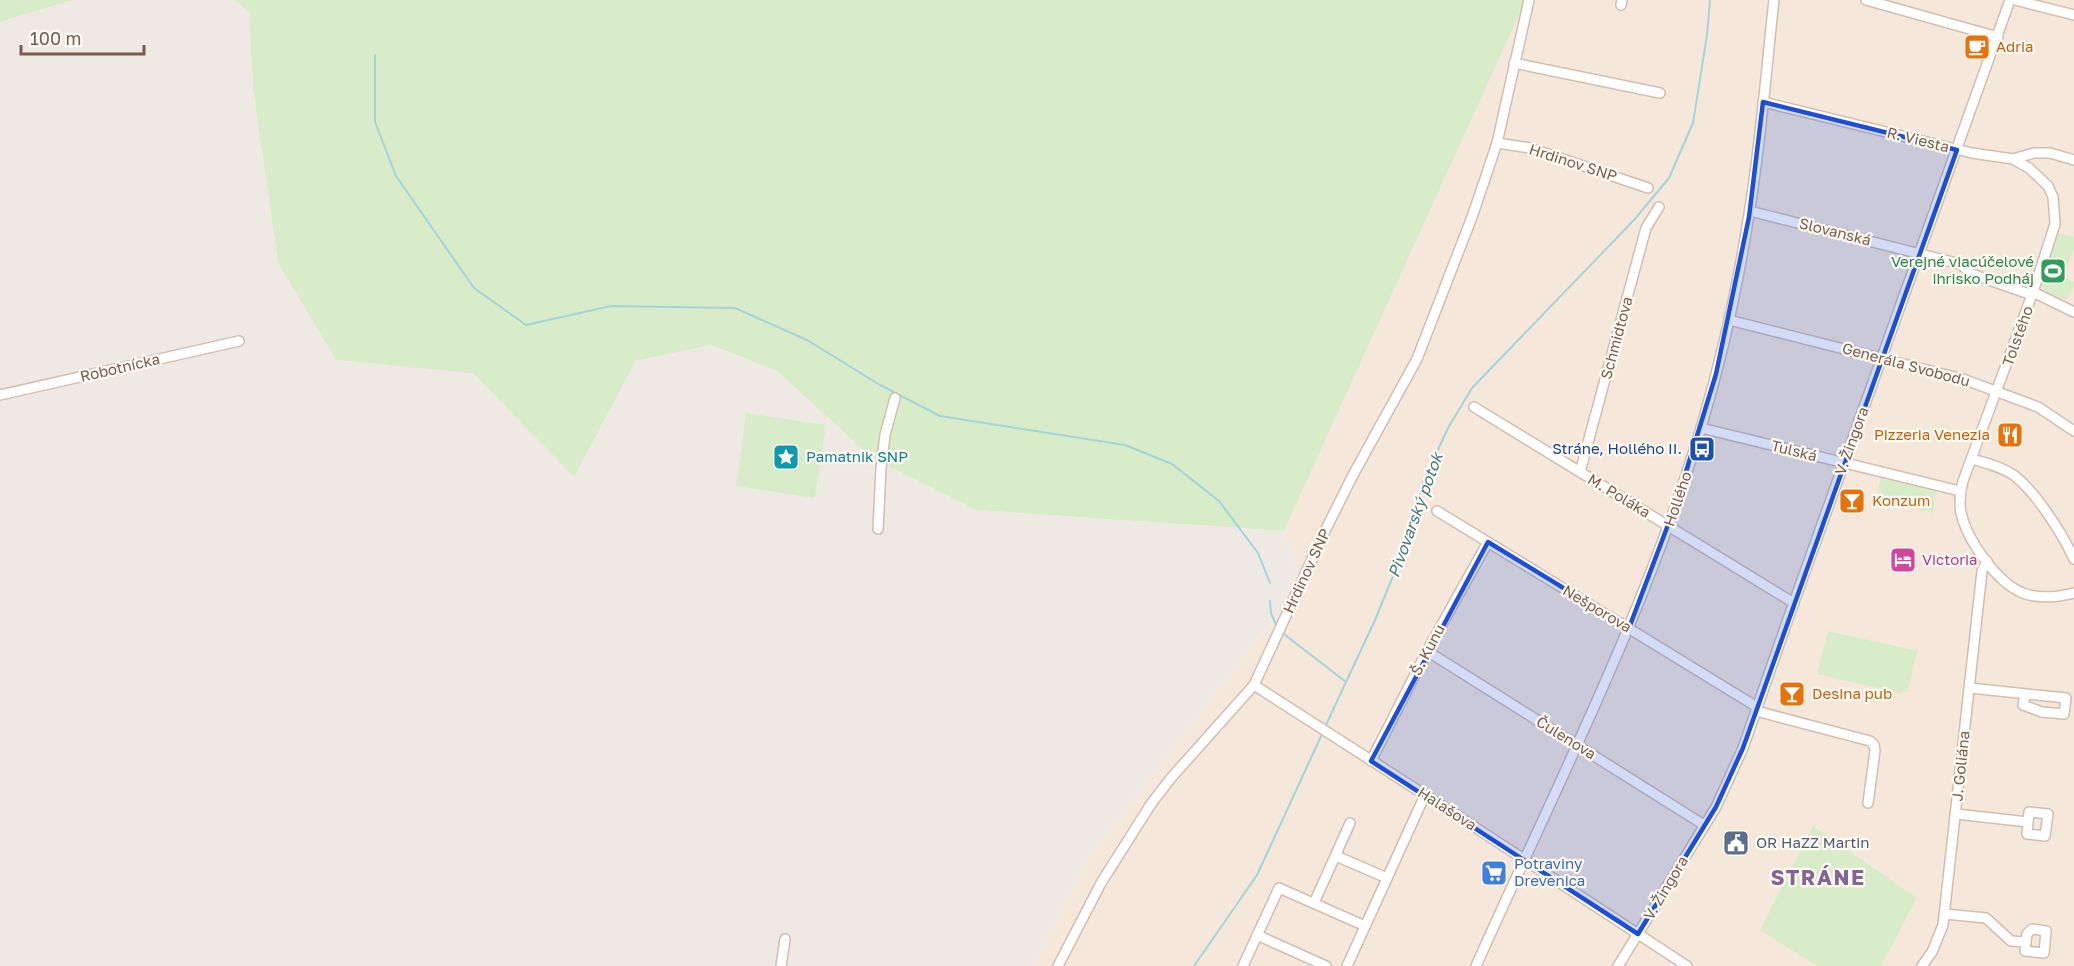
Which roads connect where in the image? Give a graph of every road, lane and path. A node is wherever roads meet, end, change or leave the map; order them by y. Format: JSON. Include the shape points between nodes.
{"nodes":[{"id":1,"x":1529,"y":0,"type":"edge"},
{"id":2,"x":1774,"y":0,"type":"edge"},
{"id":3,"x":1866,"y":0,"type":"edge"},
{"id":4,"x":2012,"y":0,"type":"edge"},
{"id":5,"x":2074,"y":15,"type":"edge"},
{"id":6,"x":1998,"y":37,"type":"junction"},
{"id":7,"x":1514,"y":63,"type":"junction"},
{"id":8,"x":1660,"y":93,"type":"dead end"},
{"id":9,"x":1763,"y":102,"type":"junction"},
{"id":10,"x":1497,"y":142,"type":"junction"},
{"id":11,"x":1957,"y":150,"type":"junction"},
{"id":12,"x":2013,"y":159,"type":"junction"},
{"id":13,"x":2074,"y":160,"type":"edge"},
{"id":14,"x":1648,"y":188,"type":"dead end"},
{"id":15,"x":1659,"y":207,"type":"dead end"},
{"id":16,"x":1750,"y":211,"type":"junction"},
{"id":17,"x":1920,"y":253,"type":"junction"},
{"id":18,"x":2033,"y":294,"type":"junction"},
{"id":19,"x":2074,"y":312,"type":"edge"},
{"id":20,"x":1729,"y":320,"type":"junction"},
{"id":21,"x":239,"y":341,"type":"dead end"},
{"id":22,"x":1882,"y":357,"type":"junction"},
{"id":23,"x":1998,"y":391,"type":"junction"},
{"id":24,"x":0,"y":395,"type":"edge"},
{"id":25,"x":895,"y":398,"type":"dead end"},
{"id":26,"x":1474,"y":407,"type":"dead end"},
{"id":27,"x":1701,"y":428,"type":"junction"},
{"id":28,"x":2074,"y":431,"type":"edge"},
{"id":29,"x":1972,"y":459,"type":"junction"},
{"id":30,"x":1845,"y":463,"type":"junction"},
{"id":31,"x":1580,"y":472,"type":"junction"},
{"id":32,"x":1960,"y":491,"type":"junction"},
{"id":33,"x":1437,"y":511,"type":"dead end"},
{"id":34,"x":1669,"y":526,"type":"junction"},
{"id":35,"x":878,"y":529,"type":"dead end"},
{"id":36,"x":1488,"y":542,"type":"junction"},
{"id":37,"x":2074,"y":559,"type":"edge"},
{"id":38,"x":1987,"y":561,"type":"junction"},
{"id":39,"x":2074,"y":593,"type":"edge"},
{"id":40,"x":1794,"y":603,"type":"junction"},
{"id":41,"x":1629,"y":628,"type":"junction"},
{"id":42,"x":1427,"y":651,"type":"junction"},
{"id":43,"x":1254,"y":685,"type":"junction"},
{"id":44,"x":1970,"y":688,"type":"junction"},
{"id":45,"x":2025,"y":694,"type":"dead end"},
{"id":46,"x":1757,"y":709,"type":"junction"},
{"id":47,"x":1576,"y":745,"type":"junction"},
{"id":48,"x":1371,"y":761,"type":"junction"},
{"id":49,"x":1425,"y":795,"type":"junction"},
{"id":50,"x":1868,"y":803,"type":"dead end"},
{"id":51,"x":1956,"y":814,"type":"junction"},
{"id":52,"x":2028,"y":822,"type":"dead end"},
{"id":53,"x":1350,"y":823,"type":"dead end"},
{"id":54,"x":1704,"y":825,"type":"junction"},
{"id":55,"x":1336,"y":856,"type":"junction"},
{"id":56,"x":1523,"y":860,"type":"junction"},
{"id":57,"x":1387,"y":878,"type":"junction"},
{"id":58,"x":1314,"y":903,"type":"junction"},
{"id":59,"x":1945,"y":914,"type":"junction"},
{"id":60,"x":1365,"y":926,"type":"junction"},
{"id":61,"x":1638,"y":934,"type":"junction"},
{"id":62,"x":1257,"y":935,"type":"junction"},
{"id":63,"x":785,"y":939,"type":"dead end"},
{"id":64,"x":2026,"y":942,"type":"dead end"},
{"id":65,"x":781,"y":966,"type":"edge"},
{"id":66,"x":1058,"y":966,"type":"edge"},
{"id":67,"x":1243,"y":966,"type":"edge"},
{"id":68,"x":1326,"y":966,"type":"edge"},
{"id":69,"x":1347,"y":966,"type":"edge"},
{"id":70,"x":1476,"y":966,"type":"edge"},
{"id":71,"x":1618,"y":966,"type":"edge"},
{"id":72,"x":1687,"y":966,"type":"edge"},
{"id":73,"x":1922,"y":966,"type":"edge"}],
"edges":[{"from":1,"to":7,"type":"street","name":"Hrdinov SNP"},
{"from":2,"to":9,"type":"street","name":"Hollého"},
{"from":3,"to":6,"type":"street"},
{"from":4,"to":5,"type":"street"},
{"from":4,"to":6,"type":"street","name":"V. Žingora"},
{"from":6,"to":11,"type":"street","name":"V. Žingora"},
{"from":7,"to":8,"type":"street"},
{"from":7,"to":10,"type":"street","name":"Hrdinov SNP"},
{"from":9,"to":11,"type":"street","name":"R. Viesta"},
{"from":9,"to":16,"type":"street","name":"Hollého"},
{"from":10,"to":14,"type":"street","name":"Hrdinov SNP","via":[[1530,148]]},
{"from":10,"to":43,"type":"street","name":"Hrdinov SNP","via":[[1417,359],[1353,475]]},
{"from":11,"to":12,"type":"street","name":"R. Viesta"},
{"from":11,"to":17,"type":"street","name":"V. Žingora"},
{"from":12,"to":13,"type":"street","name":"R. Viesta","via":[[2050,153]]},
{"from":12,"to":18,"type":"street","name":"Tolstého","via":[[2041,178],[2053,197],[2055,210],[2055,224]]},
{"from":15,"to":31,"type":"street","name":"Schmidtova","via":[[1646,228]]},
{"from":16,"to":17,"type":"street","name":"Slovanská"},
{"from":16,"to":20,"type":"street","name":"Hollého"},
{"from":17,"to":18,"type":"street","name":"Slovanská","via":[[1960,264],[1972,274]]},
{"from":17,"to":22,"type":"street","name":"V. Žingora"},
{"from":18,"to":19,"type":"street","name":"Slovanská"},
{"from":18,"to":23,"type":"street","name":"Tolstého"},
{"from":20,"to":22,"type":"street","name":"Generála Svobodu"},
{"from":20,"to":27,"type":"street","name":"Hollého"},
{"from":21,"to":24,"type":"street","name":"Robotnícka"},
{"from":22,"to":23,"type":"street","name":"Generála Svobodu"},
{"from":22,"to":30,"type":"street","name":"V. Žingora"},
{"from":23,"to":28,"type":"street","name":"Generála Svobodu","via":[[2038,407]]},
{"from":23,"to":29,"type":"street","name":"Tolstého"},
{"from":25,"to":35,"type":"street","via":[[885,435]]},
{"from":26,"to":31,"type":"street","name":"M. Poláka"},
{"from":27,"to":30,"type":"street","name":"Tulská"},
{"from":27,"to":34,"type":"street","name":"Hollého"},
{"from":29,"to":32,"type":"street","name":"Tolstého"},
{"from":29,"to":37,"type":"street","via":[[2013,475],[2027,488],[2064,538]]},
{"from":30,"to":32,"type":"street","name":"Tulská"},
{"from":30,"to":40,"type":"street","name":"V. Žingora"},
{"from":31,"to":34,"type":"street","name":"M. Poláka"},
{"from":32,"to":38,"type":"street","via":[[1964,522]]},
{"from":33,"to":36,"type":"street","name":"Nešporova"},
{"from":34,"to":40,"type":"street","name":"M. Poláka"},
{"from":34,"to":41,"type":"street","name":"Hollého"},
{"from":36,"to":41,"type":"street","name":"Nešporova"},
{"from":36,"to":42,"type":"street","name":"Š. Kunu"},
{"from":38,"to":39,"type":"street","via":[[2005,581],[2022,592],[2046,597]]},
{"from":38,"to":44,"type":"street","name":"J. Goliána","via":[[1982,571]]},
{"from":40,"to":46,"type":"street","name":"V. Žingora"},
{"from":41,"to":46,"type":"street","name":"Nešporova"},
{"from":41,"to":47,"type":"street","name":"Hollého"},
{"from":42,"to":47,"type":"street","name":"Čulenova"},
{"from":42,"to":48,"type":"street","name":"Š. Kunu"},
{"from":43,"to":48,"type":"street","name":"Halašova"},
{"from":43,"to":66,"type":"street","name":"Hrdinov SNP","via":[[1151,804],[1101,883]]},
{"from":44,"to":45,"type":"street"},
{"from":44,"to":51,"type":"street","name":"J. Goliána"},
{"from":46,"to":50,"type":"street","name":"Nešporova","via":[[1870,741],[1875,751]]},
{"from":46,"to":54,"type":"street","name":"V. Žingora","via":[[1734,771]]},
{"from":47,"to":54,"type":"street","name":"Čulenova"},
{"from":47,"to":56,"type":"street","name":"Hollého"},
{"from":48,"to":49,"type":"street","name":"Halašova"},
{"from":49,"to":56,"type":"street","name":"Halašova"},
{"from":49,"to":57,"type":"street"},
{"from":51,"to":52,"type":"street"},
{"from":51,"to":59,"type":"street","name":"J. Goliána"},
{"from":53,"to":55,"type":"street"},
{"from":54,"to":61,"type":"street","name":"V. Žingora"},
{"from":55,"to":57,"type":"street"},
{"from":55,"to":58,"type":"street"},
{"from":56,"to":61,"type":"street","name":"Halašova"},
{"from":56,"to":70,"type":"street","name":"Hollého"},
{"from":57,"to":60,"type":"street"},
{"from":58,"to":60,"type":"street"},
{"from":58,"to":62,"type":"street","via":[[1279,888]]},
{"from":59,"to":64,"type":"street","via":[[1986,918],[2011,941]]},
{"from":59,"to":73,"type":"street","name":"J. Goliána","via":[[1940,937]]},
{"from":60,"to":69,"type":"street"},
{"from":61,"to":71,"type":"street","name":"V. Žingora"},
{"from":61,"to":72,"type":"street","name":"Halašova"},
{"from":62,"to":67,"type":"street"},
{"from":62,"to":68,"type":"street"},
{"from":63,"to":65,"type":"street"}]}
